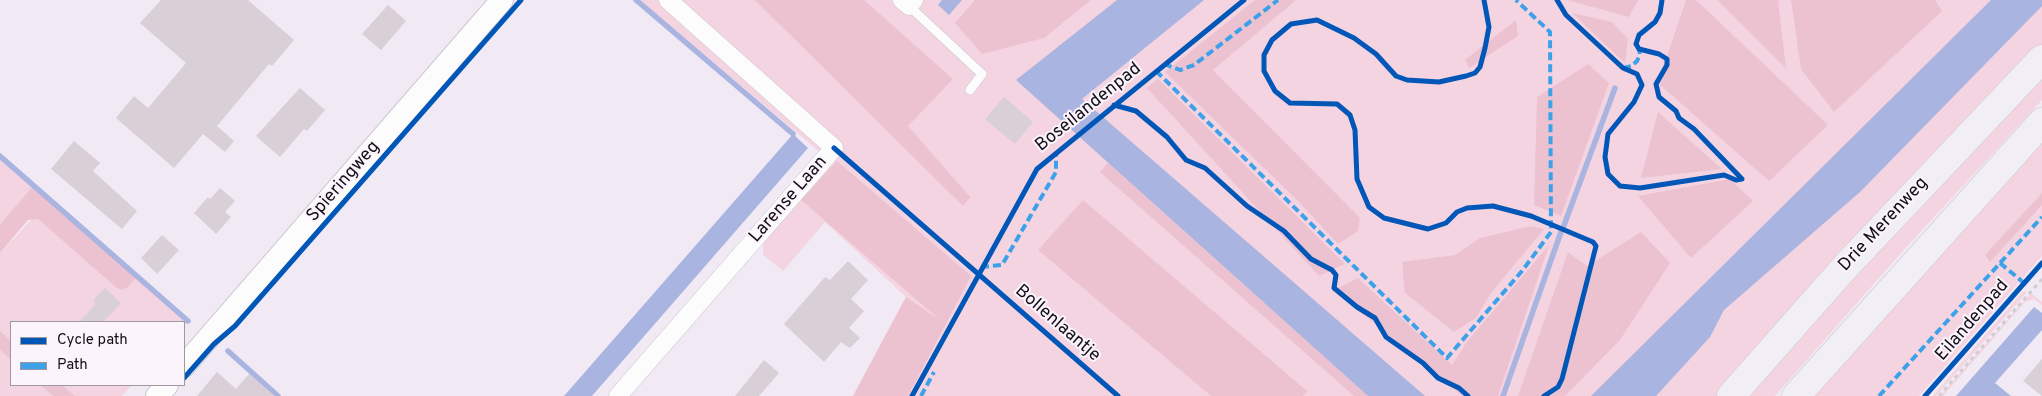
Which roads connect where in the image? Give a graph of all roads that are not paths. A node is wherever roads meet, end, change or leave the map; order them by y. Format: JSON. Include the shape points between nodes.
{"nodes":[{"id":1,"x":502,"y":0,"type":"edge"},
{"id":2,"x":668,"y":0,"type":"edge"},
{"id":3,"x":909,"y":2,"type":"edge"},
{"id":4,"x":2042,"y":59,"type":"edge"},
{"id":5,"x":970,"y":90,"type":"dead end"},
{"id":6,"x":2042,"y":122,"type":"edge"},
{"id":7,"x":185,"y":365,"type":"edge"},
{"id":8,"x":166,"y":386,"type":"edge"},
{"id":9,"x":158,"y":396,"type":"edge"},
{"id":10,"x":618,"y":396,"type":"edge"},
{"id":11,"x":1731,"y":396,"type":"edge"},
{"id":12,"x":1796,"y":396,"type":"edge"}],
"edges":[{"from":1,"to":7,"type":"street","name":"Spieringweg"},
{"from":2,"to":10,"type":"street","name":"Larense Laan","via":[[834,148]]},
{"from":3,"to":5,"type":"lane","via":[[982,74]]},
{"from":4,"to":11,"type":"highway","name":"Drie Merenweg","via":[[1846,266]]},
{"from":6,"to":12,"type":"highway"},
{"from":8,"to":9,"type":"street"}]}
